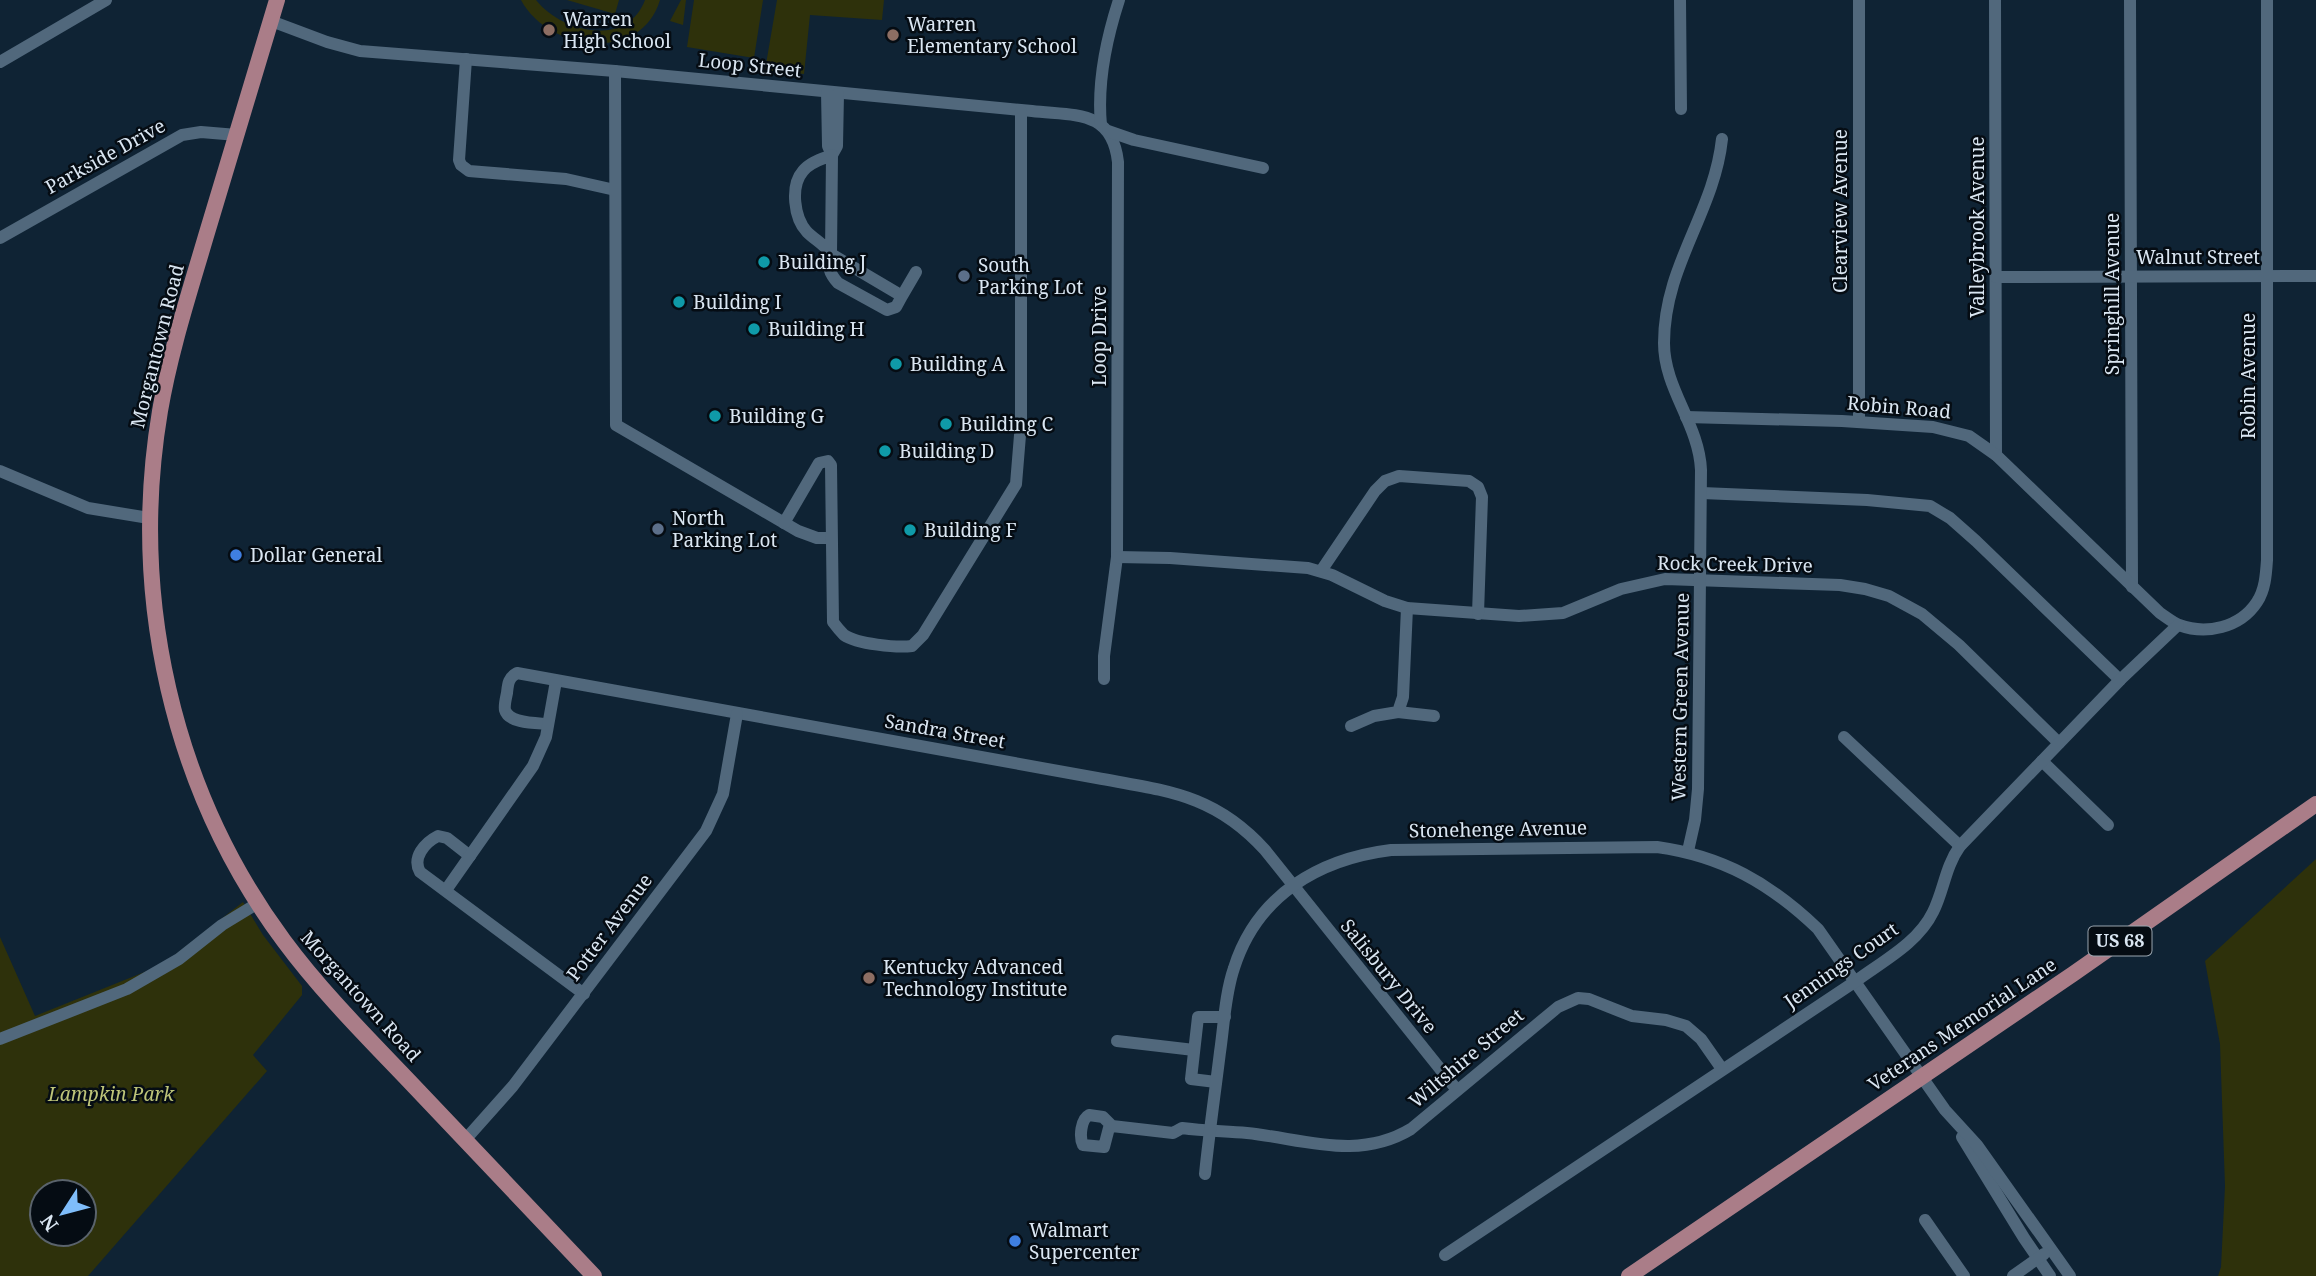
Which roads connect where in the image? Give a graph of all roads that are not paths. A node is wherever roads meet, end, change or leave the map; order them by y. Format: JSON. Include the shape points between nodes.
{"nodes":[{"id":1,"x":106,"y":0,"type":"edge"},
{"id":2,"x":277,"y":0,"type":"edge"},
{"id":3,"x":1119,"y":0,"type":"edge"},
{"id":4,"x":1680,"y":0,"type":"edge"},
{"id":5,"x":1859,"y":0,"type":"edge"},
{"id":6,"x":1996,"y":0,"type":"edge"},
{"id":7,"x":2130,"y":0,"type":"edge"},
{"id":8,"x":2267,"y":0,"type":"edge"},
{"id":9,"x":271,"y":21,"type":"junction"},
{"id":10,"x":466,"y":59,"type":"junction"},
{"id":11,"x":0,"y":62,"type":"edge"},
{"id":12,"x":615,"y":71,"type":"junction"},
{"id":13,"x":832,"y":93,"type":"junction"},
{"id":14,"x":1681,"y":109,"type":"dead end"},
{"id":15,"x":1021,"y":111,"type":"junction"},
{"id":16,"x":1105,"y":128,"type":"junction"},
{"id":17,"x":236,"y":135,"type":"junction"},
{"id":18,"x":1722,"y":139,"type":"dead end"},
{"id":19,"x":832,"y":155,"type":"junction"},
{"id":20,"x":1263,"y":168,"type":"dead end"},
{"id":21,"x":615,"y":190,"type":"junction"},
{"id":22,"x":831,"y":232,"type":"junction"},
{"id":23,"x":0,"y":238,"type":"edge"},
{"id":24,"x":817,"y":240,"type":"junction"},
{"id":25,"x":831,"y":254,"type":"junction"},
{"id":26,"x":916,"y":272,"type":"dead end"},
{"id":27,"x":2267,"y":276,"type":"junction"},
{"id":28,"x":2316,"y":276,"type":"edge"},
{"id":29,"x":1996,"y":277,"type":"junction"},
{"id":30,"x":2131,"y":277,"type":"junction"},
{"id":31,"x":902,"y":296,"type":"junction"},
{"id":32,"x":1686,"y":417,"type":"junction"},
{"id":33,"x":1859,"y":422,"type":"junction"},
{"id":34,"x":1996,"y":455,"type":"junction"},
{"id":35,"x":0,"y":471,"type":"edge"},
{"id":36,"x":1702,"y":493,"type":"junction"},
{"id":37,"x":149,"y":518,"type":"junction"},
{"id":38,"x":784,"y":523,"type":"junction"},
{"id":39,"x":830,"y":538,"type":"junction"},
{"id":40,"x":1117,"y":557,"type":"junction"},
{"id":41,"x":1321,"y":571,"type":"junction"},
{"id":42,"x":1702,"y":580,"type":"junction"},
{"id":43,"x":2132,"y":587,"type":"junction"},
{"id":44,"x":1407,"y":608,"type":"junction"},
{"id":45,"x":1478,"y":614,"type":"junction"},
{"id":46,"x":2178,"y":625,"type":"junction"},
{"id":47,"x":1104,"y":679,"type":"dead end"},
{"id":48,"x":2120,"y":680,"type":"junction"},
{"id":49,"x":556,"y":681,"type":"junction"},
{"id":50,"x":1398,"y":712,"type":"junction"},
{"id":51,"x":737,"y":714,"type":"junction"},
{"id":52,"x":1434,"y":716,"type":"dead end"},
{"id":53,"x":548,"y":724,"type":"junction"},
{"id":54,"x":1351,"y":726,"type":"dead end"},
{"id":55,"x":1843,"y":737,"type":"dead end"},
{"id":56,"x":2059,"y":743,"type":"junction"},
{"id":57,"x":2042,"y":761,"type":"junction"},
{"id":58,"x":2316,"y":804,"type":"edge"},
{"id":59,"x":2108,"y":825,"type":"dead end"},
{"id":60,"x":1960,"y":846,"type":"junction"},
{"id":61,"x":1688,"y":851,"type":"junction"},
{"id":62,"x":470,"y":856,"type":"junction"},
{"id":63,"x":1292,"y":887,"type":"junction"},
{"id":64,"x":446,"y":890,"type":"junction"},
{"id":65,"x":258,"y":903,"type":"junction"},
{"id":66,"x":1856,"y":981,"type":"junction"},
{"id":67,"x":583,"y":994,"type":"junction"},
{"id":68,"x":1224,"y":1017,"type":"junction"},
{"id":69,"x":0,"y":1039,"type":"edge"},
{"id":70,"x":1117,"y":1041,"type":"dead end"},
{"id":71,"x":1194,"y":1050,"type":"junction"},
{"id":72,"x":1722,"y":1069,"type":"junction"},
{"id":73,"x":1922,"y":1077,"type":"junction"},
{"id":74,"x":1216,"y":1082,"type":"junction"},
{"id":75,"x":1457,"y":1090,"type":"junction"},
{"id":76,"x":1945,"y":1110,"type":"junction"},
{"id":77,"x":1110,"y":1124,"type":"dead end"},
{"id":78,"x":1209,"y":1131,"type":"junction"},
{"id":79,"x":465,"y":1140,"type":"junction"},
{"id":80,"x":1205,"y":1174,"type":"dead end"},
{"id":81,"x":1925,"y":1220,"type":"dead end"},
{"id":82,"x":2052,"y":1250,"type":"junction"},
{"id":83,"x":1445,"y":1255,"type":"dead end"},
{"id":84,"x":2038,"y":1259,"type":"junction"},
{"id":85,"x":594,"y":1276,"type":"edge"},
{"id":86,"x":1629,"y":1276,"type":"edge"},
{"id":87,"x":1964,"y":1276,"type":"edge"},
{"id":88,"x":2013,"y":1276,"type":"edge"},
{"id":89,"x":2050,"y":1276,"type":"edge"},
{"id":90,"x":2070,"y":1276,"type":"edge"}],
"edges":[{"from":1,"to":11,"type":"street"},
{"from":2,"to":9,"type":"main road","name":"Morgantown Road"},
{"from":3,"to":16,"type":"street","name":"Loop Drive","via":[[1104,57],[1100,104]]},
{"from":4,"to":14,"type":"street"},
{"from":5,"to":33,"type":"street","name":"Clearview Avenue"},
{"from":6,"to":29,"type":"street","name":"Valleybrook Avenue"},
{"from":7,"to":30,"type":"street","name":"Springhill Avenue"},
{"from":8,"to":27,"type":"street","name":"Robin Avenue"},
{"from":9,"to":10,"type":"street","name":"Loop Street","via":[[360,51]]},
{"from":9,"to":17,"type":"main road","name":"Morgantown Road"},
{"from":10,"to":12,"type":"street","name":"Loop Street"},
{"from":10,"to":21,"type":"street","via":[[459,160],[465,168],[566,179]]},
{"from":12,"to":13,"type":"street","name":"Loop Street"},
{"from":12,"to":21,"type":"street"},
{"from":13,"to":15,"type":"street","name":"Loop Street"},
{"from":13,"to":19,"type":"street","via":[[837,146]]},
{"from":15,"to":16,"type":"street","name":"Loop Street","via":[[1087,117]]},
{"from":15,"to":39,"type":"street","via":[[1021,411],[1016,484],[912,646],[853,639],[837,627],[831,613]]},
{"from":16,"to":20,"type":"street","name":"Loop Street","via":[[1134,140]]},
{"from":16,"to":40,"type":"street","name":"Loop Drive","via":[[1118,162]]},
{"from":17,"to":23,"type":"street","name":"Parkside Drive","via":[[182,135]]},
{"from":17,"to":37,"type":"main road","name":"Morgantown Road","via":[[170,361]]},
{"from":18,"to":32,"type":"street","name":"Western Green Avenue","via":[[1712,189],[1682,256],[1667,306],[1666,358]]},
{"from":19,"to":22,"type":"street"},
{"from":19,"to":24,"type":"street","via":[[804,169],[796,186],[800,223]]},
{"from":21,"to":38,"type":"street","via":[[616,425]]},
{"from":22,"to":24,"type":"street"},
{"from":22,"to":25,"type":"street"},
{"from":24,"to":25,"type":"street"},
{"from":25,"to":31,"type":"street"},
{"from":25,"to":31,"type":"street","via":[[829,270],[838,283],[880,308],[892,310]]},
{"from":26,"to":31,"type":"street"},
{"from":27,"to":28,"type":"street","name":"Walnut Street"},
{"from":27,"to":30,"type":"street","name":"Walnut Street"},
{"from":27,"to":46,"type":"street","name":"Robin Avenue","via":[[2265,583],[2250,610],[2225,627],[2204,630]]},
{"from":29,"to":30,"type":"street","name":"Walnut Street"},
{"from":29,"to":34,"type":"street","name":"Valleybrook Avenue"},
{"from":30,"to":43,"type":"street","name":"Springhill Avenue"},
{"from":32,"to":33,"type":"street","name":"Robin Road"},
{"from":32,"to":36,"type":"street","name":"Western Green Avenue","via":[[1699,449]]},
{"from":33,"to":34,"type":"street","name":"Robin Road","via":[[1945,428],[1974,439]]},
{"from":34,"to":43,"type":"street","name":"Robin Road"},
{"from":35,"to":37,"type":"street","via":[[88,508]]},
{"from":36,"to":42,"type":"street","name":"Western Green Avenue"},
{"from":36,"to":48,"type":"street","via":[[1930,506],[1967,533]]},
{"from":37,"to":65,"type":"main road","name":"Morgantown Road","via":[[156,619],[177,726],[208,809]]},
{"from":38,"to":39,"type":"street","via":[[808,535]]},
{"from":38,"to":39,"type":"street","via":[[819,463],[828,461]]},
{"from":40,"to":41,"type":"street","name":"Rock Creek Drive"},
{"from":40,"to":47,"type":"street","name":"Loop Drive"},
{"from":41,"to":44,"type":"street","name":"Rock Creek Drive"},
{"from":41,"to":45,"type":"street","via":[[1385,481],[1399,476],[1469,481],[1482,497]]},
{"from":42,"to":45,"type":"street","name":"Rock Creek Drive","via":[[1644,583],[1563,613]]},
{"from":42,"to":56,"type":"street","name":"Rock Creek Drive","via":[[1840,585],[1900,601],[1951,637]]},
{"from":42,"to":61,"type":"street","name":"Western Green Avenue","via":[[1698,789]]},
{"from":43,"to":46,"type":"street"},
{"from":44,"to":45,"type":"street","name":"Rock Creek Drive"},
{"from":44,"to":50,"type":"street"},
{"from":46,"to":48,"type":"street","name":"Jennings Court"},
{"from":48,"to":56,"type":"street","name":"Jennings Court"},
{"from":49,"to":51,"type":"street","name":"Sandra Street"},
{"from":49,"to":53,"type":"street"},
{"from":49,"to":53,"type":"street","name":"Sandra Street","via":[[517,673],[509,679],[506,714],[516,720]]},
{"from":50,"to":52,"type":"street"},
{"from":50,"to":54,"type":"street"},
{"from":51,"to":63,"type":"street","name":"Sandra Street","via":[[1190,797],[1240,825]]},
{"from":51,"to":67,"type":"street","name":"Potter Avenue","via":[[723,794],[713,819]]},
{"from":53,"to":62,"type":"street","via":[[533,766]]},
{"from":55,"to":60,"type":"street"},
{"from":56,"to":57,"type":"street","name":"Jennings Court"},
{"from":57,"to":59,"type":"street"},
{"from":57,"to":60,"type":"street","name":"Jennings Court"},
{"from":58,"to":73,"type":"main road","name":"Veterans Memorial Lane","number":"US 68"},
{"from":60,"to":66,"type":"street","name":"Jennings Court","via":[[1926,925]]},
{"from":61,"to":63,"type":"street","name":"Stonehenge Avenue","via":[[1626,846],[1391,850],[1336,861]]},
{"from":61,"to":66,"type":"street","name":"Stonehenge Avenue","via":[[1743,873],[1794,906],[1818,929]]},
{"from":62,"to":64,"type":"street"},
{"from":62,"to":64,"type":"street","via":[[443,836],[433,838],[417,856],[420,872]]},
{"from":63,"to":68,"type":"street","name":"Stonehenge Avenue","via":[[1264,913],[1243,944],[1233,968]]},
{"from":63,"to":75,"type":"street","name":"Salisbury Drive"},
{"from":64,"to":67,"type":"street"},
{"from":65,"to":69,"type":"street","via":[[127,989]]},
{"from":65,"to":79,"type":"main road","name":"Morgantown Road","via":[[316,981]]},
{"from":66,"to":72,"type":"street","name":"Jennings Court"},
{"from":66,"to":73,"type":"street","name":"Stonehenge Avenue"},
{"from":67,"to":79,"type":"street","name":"Potter Avenue"},
{"from":68,"to":71,"type":"street","via":[[1198,1017]]},
{"from":68,"to":74,"type":"street","name":"Stonehenge Avenue"},
{"from":70,"to":71,"type":"street"},
{"from":71,"to":74,"type":"street","via":[[1191,1079]]},
{"from":72,"to":75,"type":"street","name":"Wiltshire Street","via":[[1686,1026],[1632,1016],[1578,998],[1558,1007]]},
{"from":72,"to":83,"type":"street","name":"Jennings Court"},
{"from":73,"to":76,"type":"street","name":"Stonehenge Avenue"},
{"from":73,"to":86,"type":"main road","name":"Veterans Memorial Lane","number":"US 68"},
{"from":74,"to":78,"type":"street","name":"Stonehenge Avenue"},
{"from":75,"to":78,"type":"street","name":"Wiltshire Street","via":[[1411,1129],[1376,1145],[1350,1147]]},
{"from":76,"to":82,"type":"street","via":[[1969,1135]]},
{"from":76,"to":84,"type":"street"},
{"from":77,"to":78,"type":"street","name":"Wiltshire Street","via":[[1173,1133],[1182,1128]]},
{"from":78,"to":80,"type":"street","name":"Stonehenge Avenue"},
{"from":79,"to":85,"type":"main road","name":"Morgantown Road"},
{"from":81,"to":87,"type":"street"},
{"from":82,"to":84,"type":"street"},
{"from":82,"to":90,"type":"street"},
{"from":84,"to":88,"type":"street"},
{"from":84,"to":89,"type":"street"}]}
